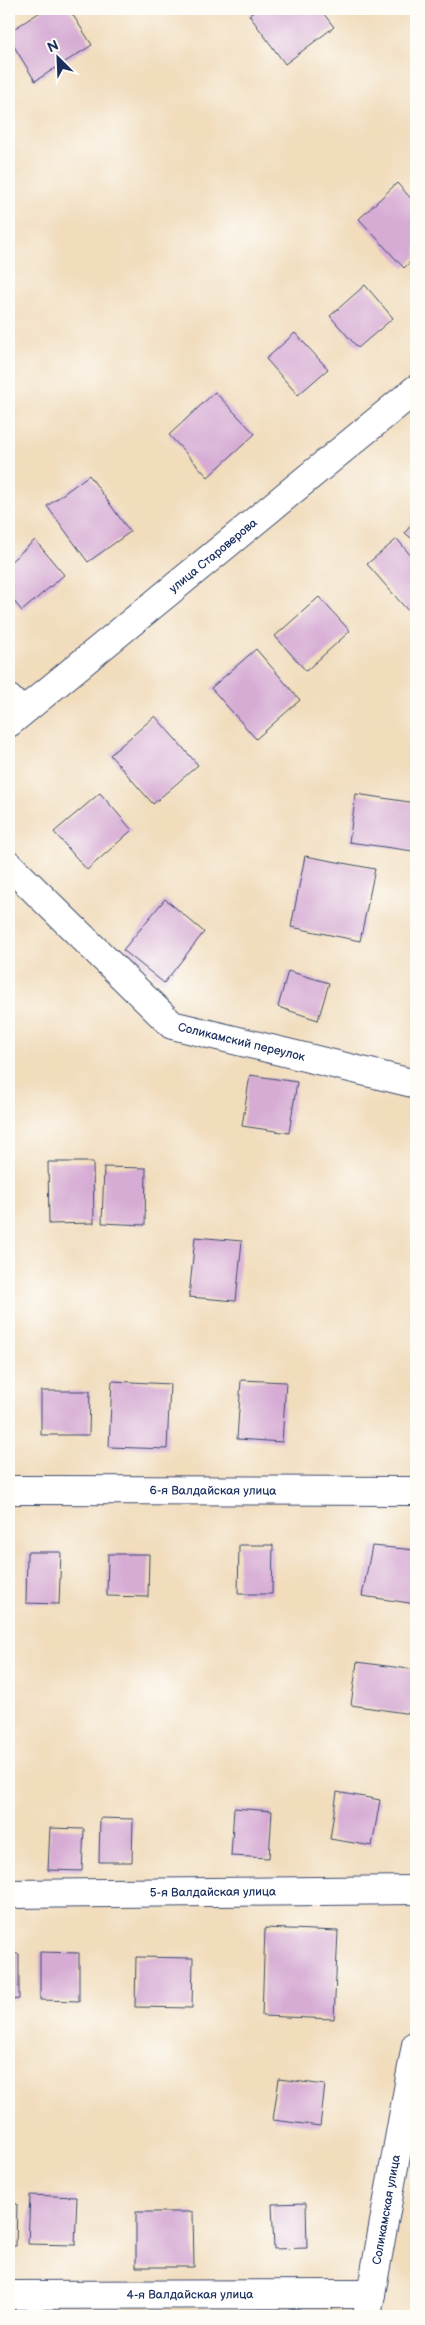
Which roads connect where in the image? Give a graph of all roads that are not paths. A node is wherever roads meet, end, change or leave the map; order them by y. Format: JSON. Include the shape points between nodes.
{"nodes":[{"id":1,"x":416,"y":389,"type":"edge"},
{"id":2,"x":13,"y":711,"type":"edge"},
{"id":3,"x":9,"y":865,"type":"edge"},
{"id":4,"x":416,"y":1084,"type":"edge"},
{"id":5,"x":9,"y":1490,"type":"edge"},
{"id":6,"x":416,"y":1491,"type":"edge"},
{"id":7,"x":416,"y":1890,"type":"edge"},
{"id":8,"x":9,"y":1894,"type":"edge"},
{"id":9,"x":416,"y":2045,"type":"edge"},
{"id":10,"x":9,"y":2295,"type":"edge"},
{"id":11,"x":369,"y":2305,"type":"edge"}],
"edges":[{"from":1,"to":2,"type":"street","name":"улица Староверова"},
{"from":3,"to":4,"type":"street","name":"Соликамский переулок","via":[[172,1025]]},
{"from":5,"to":6,"type":"street","name":"6-я Валдайская улица"},
{"from":7,"to":8,"type":"street","name":"5-я Валдайская улица"},
{"from":9,"to":11,"type":"street","name":"Соликамская улица"},
{"from":10,"to":11,"type":"street","name":"4-я Валдайская улица"}]}
